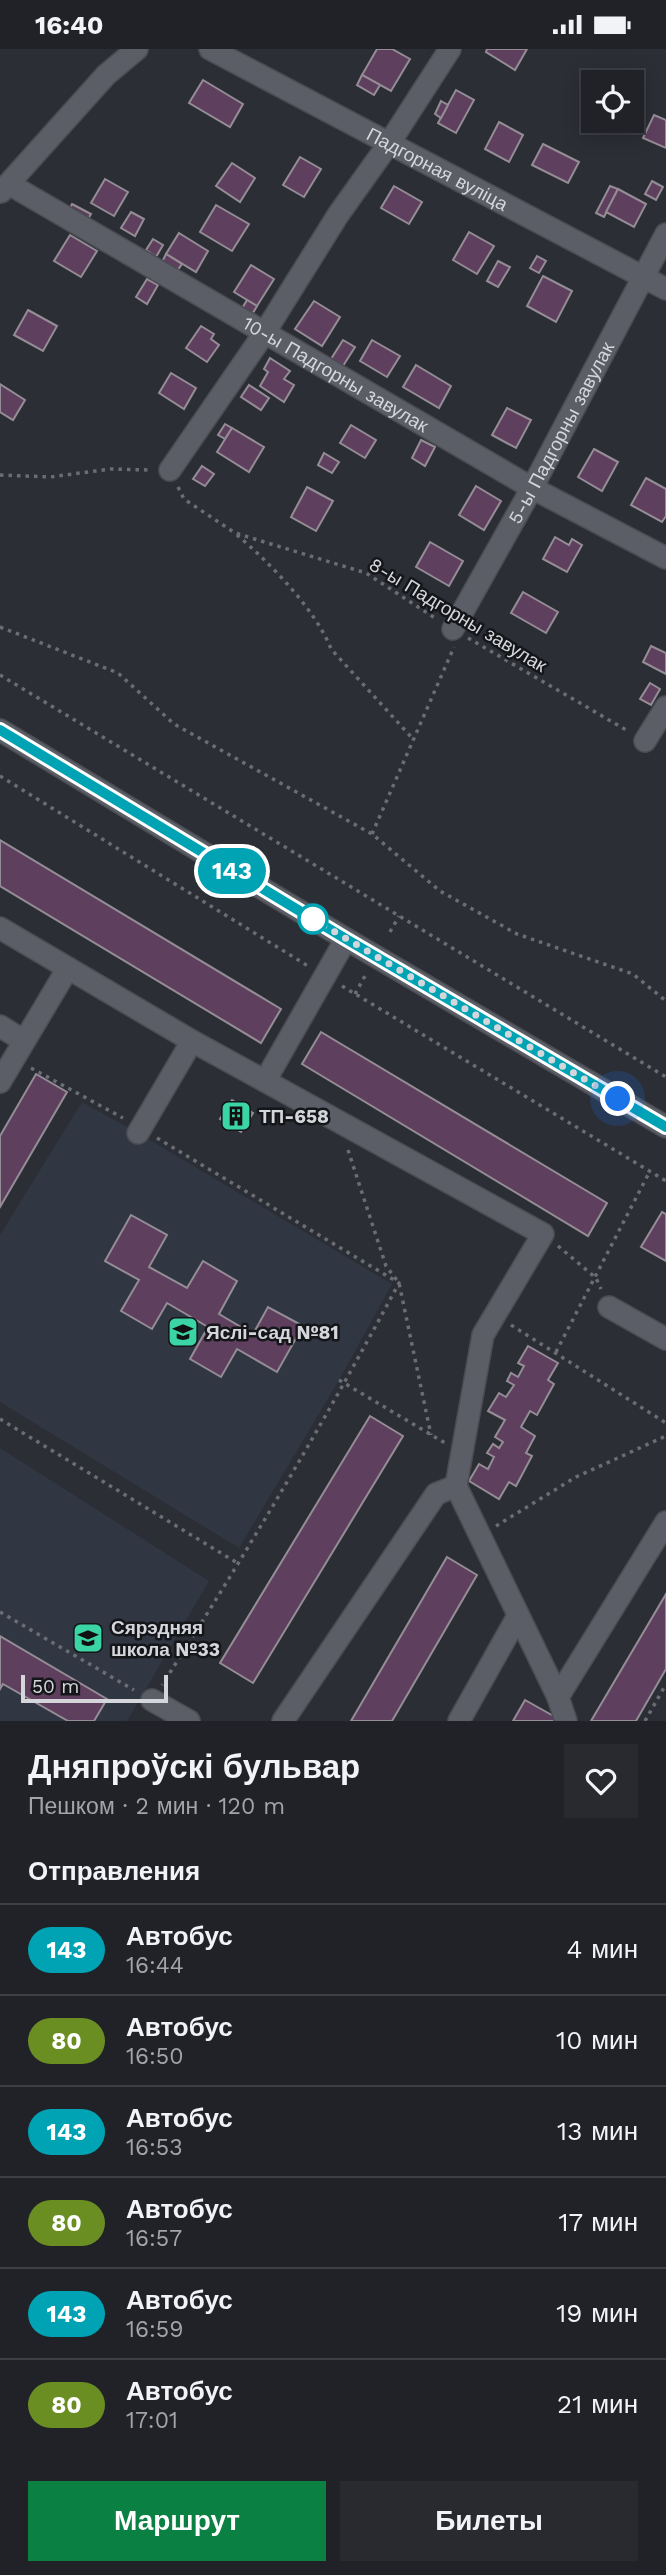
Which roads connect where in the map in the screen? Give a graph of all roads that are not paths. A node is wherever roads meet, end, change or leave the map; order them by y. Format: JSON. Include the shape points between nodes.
{"nodes":[{"id":1,"x":137,"y":49,"type":"edge"},
{"id":2,"x":211,"y":49,"type":"edge"},
{"id":3,"x":450,"y":49,"type":"edge"},
{"id":4,"x":390,"y":142,"type":"junction"},
{"id":5,"x":5,"y":189,"type":"edge"},
{"id":6,"x":666,"y":234,"type":"edge"},
{"id":7,"x":644,"y":277,"type":"junction"},
{"id":8,"x":666,"y":289,"type":"edge"},
{"id":9,"x":265,"y":331,"type":"junction"},
{"id":10,"x":170,"y":470,"type":"road end"},
{"id":11,"x":532,"y":488,"type":"junction"},
{"id":12,"x":666,"y":558,"type":"edge"},
{"id":13,"x":456,"y":631,"type":"road end"},
{"id":14,"x":666,"y":707,"type":"edge"},
{"id":15,"x":2,"y":736,"type":"edge"},
{"id":16,"x":645,"y":741,"type":"road end"},
{"id":17,"x":0,"y":928,"type":"edge"},
{"id":18,"x":346,"y":939,"type":"junction"},
{"id":19,"x":68,"y":968,"type":"junction"},
{"id":20,"x":0,"y":1026,"type":"edge"},
{"id":21,"x":192,"y":1041,"type":"junction"},
{"id":22,"x":19,"y":1050,"type":"junction"},
{"id":23,"x":265,"y":1081,"type":"junction"},
{"id":24,"x":0,"y":1082,"type":"edge"},
{"id":25,"x":666,"y":1127,"type":"edge"},
{"id":26,"x":139,"y":1130,"type":"road end"},
{"id":27,"x":609,"y":1307,"type":"road end"},
{"id":28,"x":666,"y":1339,"type":"edge"},
{"id":29,"x":456,"y":1486,"type":"junction"},
{"id":30,"x":666,"y":1522,"type":"edge"},
{"id":31,"x":518,"y":1616,"type":"junction"},
{"id":32,"x":558,"y":1697,"type":"junction"},
{"id":33,"x":152,"y":1700,"type":"road end"},
{"id":34,"x":189,"y":1721,"type":"edge"},
{"id":35,"x":283,"y":1721,"type":"edge"},
{"id":36,"x":459,"y":1721,"type":"edge"},
{"id":37,"x":566,"y":1721,"type":"edge"}],
"edges":[{"from":1,"to":5,"type":"street","via":[[106,75]]},
{"from":2,"to":4,"type":"street","name":"Падгорная вуліца"},
{"from":3,"to":4,"type":"street"},
{"from":4,"to":7,"type":"street","name":"Падгорная вуліца"},
{"from":4,"to":9,"type":"street"},
{"from":5,"to":9,"type":"street","name":"10-ы Падгорны завулак"},
{"from":6,"to":7,"type":"street","name":"5-ы Падгорны завулак"},
{"from":7,"to":8,"type":"street","name":"Падгорная вуліца"},
{"from":7,"to":11,"type":"street","name":"5-ы Падгорны завулак"},
{"from":9,"to":10,"type":"street"},
{"from":9,"to":11,"type":"street","name":"10-ы Падгорны завулак"},
{"from":11,"to":12,"type":"street","name":"10-ы Падгорны завулак"},
{"from":11,"to":13,"type":"street","name":"5-ы Падгорны завулак"},
{"from":14,"to":16,"type":"street"},
{"from":15,"to":18,"type":"street"},
{"from":17,"to":19,"type":"street"},
{"from":18,"to":23,"type":"street"},
{"from":18,"to":25,"type":"street"},
{"from":19,"to":21,"type":"street"},
{"from":19,"to":22,"type":"street"},
{"from":20,"to":22,"type":"street"},
{"from":21,"to":23,"type":"street"},
{"from":21,"to":26,"type":"street"},
{"from":22,"to":24,"type":"street"},
{"from":23,"to":29,"type":"street","via":[[543,1234],[483,1335]]},
{"from":27,"to":28,"type":"street"},
{"from":29,"to":31,"type":"street"},
{"from":29,"to":35,"type":"street","via":[[436,1494]]},
{"from":30,"to":32,"type":"street"},
{"from":31,"to":32,"type":"street"},
{"from":31,"to":36,"type":"street"},
{"from":32,"to":37,"type":"street"},
{"from":33,"to":34,"type":"street"}]}
